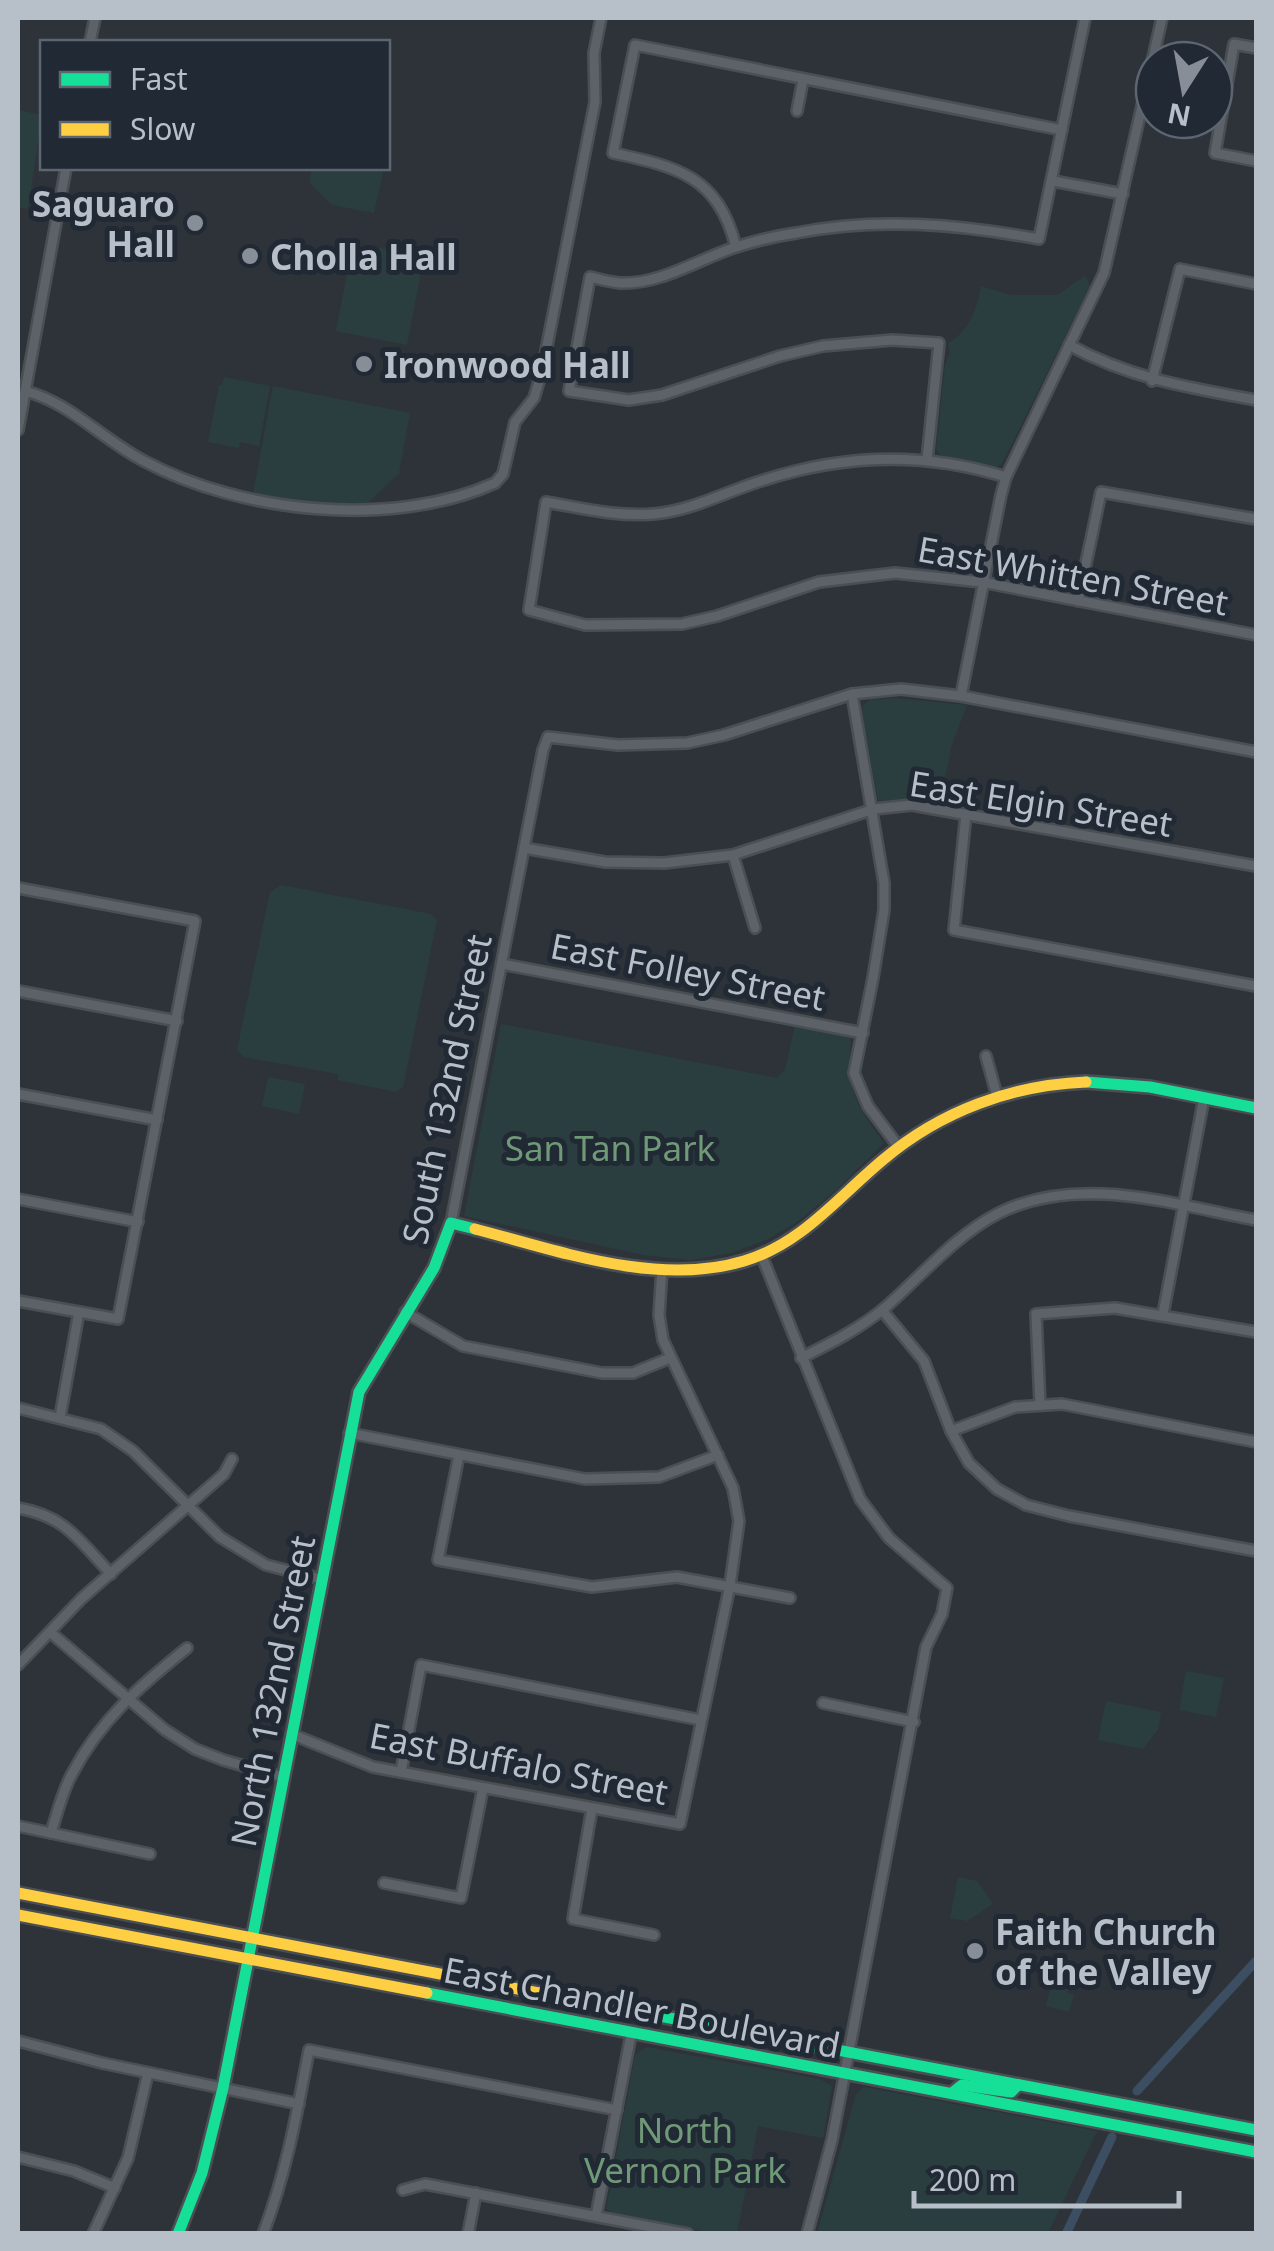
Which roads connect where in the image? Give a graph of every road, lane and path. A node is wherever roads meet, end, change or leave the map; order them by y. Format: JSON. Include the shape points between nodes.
{"nodes":[{"id":1,"x":601,"y":18,"type":"edge"},
{"id":2,"x":1085,"y":18,"type":"edge"},
{"id":3,"x":1162,"y":18,"type":"edge"},
{"id":4,"x":1256,"y":48,"type":"edge"},
{"id":5,"x":803,"y":80,"type":"junction"},
{"id":6,"x":797,"y":111,"type":"dead end"},
{"id":7,"x":1062,"y":130,"type":"junction"},
{"id":8,"x":1256,"y":161,"type":"edge"},
{"id":9,"x":66,"y":170,"type":"edge"},
{"id":10,"x":1052,"y":181,"type":"junction"},
{"id":11,"x":1123,"y":194,"type":"junction"},
{"id":12,"x":736,"y":247,"type":"junction"},
{"id":13,"x":1256,"y":284,"type":"edge"},
{"id":14,"x":1069,"y":345,"type":"junction"},
{"id":15,"x":1152,"y":381,"type":"junction"},
{"id":16,"x":25,"y":392,"type":"junction"},
{"id":17,"x":1256,"y":400,"type":"edge"},
{"id":18,"x":18,"y":430,"type":"edge"},
{"id":19,"x":927,"y":460,"type":"junction"},
{"id":20,"x":1006,"y":476,"type":"junction"},
{"id":21,"x":1256,"y":518,"type":"edge"},
{"id":22,"x":982,"y":582,"type":"junction"},
{"id":23,"x":1078,"y":601,"type":"junction"},
{"id":24,"x":1256,"y":635,"type":"edge"},
{"id":25,"x":852,"y":694,"type":"junction"},
{"id":26,"x":961,"y":696,"type":"junction"},
{"id":27,"x":1256,"y":752,"type":"edge"},
{"id":28,"x":874,"y":809,"type":"junction"},
{"id":29,"x":966,"y":814,"type":"junction"},
{"id":30,"x":524,"y":848,"type":"junction"},
{"id":31,"x":733,"y":855,"type":"junction"},
{"id":32,"x":1256,"y":866,"type":"edge"},
{"id":33,"x":18,"y":888,"type":"edge"},
{"id":34,"x":755,"y":928,"type":"dead end"},
{"id":35,"x":502,"y":964,"type":"junction"},
{"id":36,"x":1256,"y":986,"type":"edge"},
{"id":37,"x":18,"y":991,"type":"edge"},
{"id":38,"x":177,"y":1021,"type":"junction"},
{"id":39,"x":864,"y":1032,"type":"junction"},
{"id":40,"x":986,"y":1056,"type":"dead end"},
{"id":41,"x":18,"y":1094,"type":"edge"},
{"id":42,"x":997,"y":1096,"type":"junction"},
{"id":43,"x":1204,"y":1098,"type":"junction"},
{"id":44,"x":1256,"y":1108,"type":"edge"},
{"id":45,"x":157,"y":1120,"type":"junction"},
{"id":46,"x":898,"y":1146,"type":"junction"},
{"id":47,"x":18,"y":1199,"type":"edge"},
{"id":48,"x":1183,"y":1206,"type":"junction"},
{"id":49,"x":1256,"y":1220,"type":"edge"},
{"id":50,"x":138,"y":1222,"type":"junction"},
{"id":51,"x":451,"y":1224,"type":"junction"},
{"id":52,"x":761,"y":1254,"type":"junction"},
{"id":53,"x":662,"y":1269,"type":"junction"},
{"id":54,"x":18,"y":1300,"type":"edge"},
{"id":55,"x":882,"y":1310,"type":"junction"},
{"id":56,"x":79,"y":1312,"type":"junction"},
{"id":57,"x":405,"y":1312,"type":"junction"},
{"id":58,"x":1163,"y":1314,"type":"junction"},
{"id":59,"x":1256,"y":1332,"type":"edge"},
{"id":60,"x":670,"y":1358,"type":"junction"},
{"id":61,"x":802,"y":1358,"type":"junction"},
{"id":62,"x":1040,"y":1404,"type":"junction"},
{"id":63,"x":18,"y":1408,"type":"edge"},
{"id":64,"x":60,"y":1416,"type":"junction"},
{"id":65,"x":951,"y":1431,"type":"junction"},
{"id":66,"x":349,"y":1434,"type":"junction"},
{"id":67,"x":1256,"y":1442,"type":"edge"},
{"id":68,"x":459,"y":1455,"type":"junction"},
{"id":69,"x":718,"y":1456,"type":"junction"},
{"id":70,"x":232,"y":1459,"type":"dead end"},
{"id":71,"x":187,"y":1507,"type":"junction"},
{"id":72,"x":18,"y":1508,"type":"edge"},
{"id":73,"x":1256,"y":1551,"type":"edge"},
{"id":74,"x":110,"y":1574,"type":"junction"},
{"id":75,"x":321,"y":1580,"type":"junction"},
{"id":76,"x":730,"y":1585,"type":"junction"},
{"id":77,"x":790,"y":1598,"type":"dead end"},
{"id":78,"x":50,"y":1632,"type":"junction"},
{"id":79,"x":188,"y":1648,"type":"dead end"},
{"id":80,"x":18,"y":1666,"type":"edge"},
{"id":81,"x":128,"y":1697,"type":"junction"},
{"id":82,"x":822,"y":1702,"type":"dead end"},
{"id":83,"x":701,"y":1720,"type":"junction"},
{"id":84,"x":914,"y":1722,"type":"junction"},
{"id":85,"x":291,"y":1734,"type":"junction"},
{"id":86,"x":401,"y":1772,"type":"junction"},
{"id":87,"x":283,"y":1777,"type":"junction"},
{"id":88,"x":483,"y":1788,"type":"junction"},
{"id":89,"x":592,"y":1808,"type":"junction"},
{"id":90,"x":18,"y":1826,"type":"edge"},
{"id":91,"x":50,"y":1833,"type":"junction"},
{"id":92,"x":150,"y":1854,"type":"dead end"},
{"id":93,"x":384,"y":1883,"type":"dead end"},
{"id":94,"x":18,"y":1893,"type":"edge"},
{"id":95,"x":18,"y":1915,"type":"edge"},
{"id":96,"x":654,"y":1935,"type":"dead end"},
{"id":97,"x":252,"y":1939,"type":"junction"},
{"id":98,"x":248,"y":1960,"type":"junction"},
{"id":99,"x":631,"y":2035,"type":"junction"},
{"id":100,"x":18,"y":2041,"type":"edge"},
{"id":101,"x":849,"y":2054,"type":"junction"},
{"id":102,"x":148,"y":2072,"type":"junction"},
{"id":103,"x":846,"y":2072,"type":"junction"},
{"id":104,"x":1018,"y":2085,"type":"junction"},
{"id":105,"x":224,"y":2088,"type":"junction"},
{"id":106,"x":952,"y":2093,"type":"junction"},
{"id":107,"x":298,"y":2104,"type":"junction"},
{"id":108,"x":617,"y":2110,"type":"junction"},
{"id":109,"x":1256,"y":2130,"type":"edge"},
{"id":110,"x":1256,"y":2152,"type":"edge"},
{"id":111,"x":18,"y":2157,"type":"edge"},
{"id":112,"x":115,"y":2188,"type":"junction"},
{"id":113,"x":403,"y":2190,"type":"dead end"},
{"id":114,"x":476,"y":2193,"type":"junction"},
{"id":115,"x":596,"y":2216,"type":"junction"},
{"id":116,"x":682,"y":2233,"type":"edge"},
{"id":117,"x":93,"y":2234,"type":"edge"},
{"id":118,"x":178,"y":2234,"type":"edge"},
{"id":119,"x":263,"y":2234,"type":"edge"},
{"id":120,"x":468,"y":2234,"type":"edge"},
{"id":121,"x":807,"y":2234,"type":"edge"}],
"edges":[{"from":1,"to":16,"type":"street","via":[[595,102],[539,385],[515,422],[495,483],[370,510],[282,507],[157,468],[60,404]]},
{"from":2,"to":7,"type":"street"},
{"from":3,"to":11,"type":"street"},
{"from":4,"to":8,"type":"street","via":[[1234,44],[1215,153]]},
{"from":5,"to":6,"type":"street"},
{"from":5,"to":7,"type":"street"},
{"from":5,"to":12,"type":"street","via":[[635,44],[614,152],[687,173],[714,194]]},
{"from":7,"to":10,"type":"street"},
{"from":9,"to":16,"type":"street"},
{"from":10,"to":11,"type":"street"},
{"from":10,"to":12,"type":"street","via":[[1039,240],[921,223],[797,232]]},
{"from":11,"to":14,"type":"street","via":[[1104,273]]},
{"from":12,"to":19,"type":"street","via":[[640,281],[590,277],[568,391],[629,400],[823,346],[939,343]]},
{"from":13,"to":15,"type":"street","via":[[1180,270]]},
{"from":14,"to":15,"type":"street"},
{"from":14,"to":20,"type":"street"},
{"from":15,"to":17,"type":"street"},
{"from":16,"to":18,"type":"street"},
{"from":19,"to":20,"type":"street"},
{"from":19,"to":22,"type":"street","name":"East Whitten Street","via":[[866,458],[806,467],[654,514],[546,502],[529,610],[584,624],[682,624],[852,576],[895,572]]},
{"from":20,"to":22,"type":"street"},
{"from":21,"to":23,"type":"street","via":[[1101,492]]},
{"from":22,"to":23,"type":"street","name":"East Whitten Street"},
{"from":22,"to":26,"type":"street"},
{"from":23,"to":24,"type":"street","name":"East Whitten Street"},
{"from":25,"to":26,"type":"street","via":[[901,689]]},
{"from":25,"to":28,"type":"street"},
{"from":25,"to":30,"type":"street","name":"South 132nd Street","via":[[687,743],[618,745],[548,736]]},
{"from":26,"to":27,"type":"street"},
{"from":28,"to":29,"type":"street","name":"East Elgin Street","via":[[912,806]]},
{"from":28,"to":31,"type":"street","name":"East Elgin Street"},
{"from":28,"to":39,"type":"street","via":[[884,910]]},
{"from":29,"to":32,"type":"street","name":"East Elgin Street"},
{"from":29,"to":36,"type":"street","via":[[954,930]]},
{"from":30,"to":31,"type":"street","name":"East Elgin Street","via":[[605,862]]},
{"from":30,"to":35,"type":"street","name":"South 132nd Street"},
{"from":31,"to":34,"type":"street"},
{"from":33,"to":38,"type":"street","via":[[195,921]]},
{"from":35,"to":39,"type":"street","name":"East Folley Street"},
{"from":35,"to":51,"type":"street","name":"South 132nd Street"},
{"from":37,"to":38,"type":"street"},
{"from":38,"to":45,"type":"street"},
{"from":39,"to":46,"type":"street","via":[[854,1073],[868,1106]]},
{"from":40,"to":42,"type":"street"},
{"from":41,"to":45,"type":"street"},
{"from":42,"to":43,"type":"main road","via":[[1113,1082]]},
{"from":42,"to":46,"type":"main road"},
{"from":43,"to":44,"type":"main road"},
{"from":43,"to":48,"type":"street"},
{"from":45,"to":50,"type":"street"},
{"from":46,"to":52,"type":"main road","via":[[807,1228]]},
{"from":47,"to":50,"type":"street"},
{"from":48,"to":49,"type":"street"},
{"from":48,"to":55,"type":"street","via":[[1107,1193],[1032,1201],[975,1228]]},
{"from":48,"to":58,"type":"street"},
{"from":50,"to":56,"type":"street","via":[[118,1320]]},
{"from":51,"to":53,"type":"main road"},
{"from":51,"to":57,"type":"main road","name":"South 132nd Street","via":[[434,1269]]},
{"from":52,"to":53,"type":"main road","via":[[717,1266]]},
{"from":52,"to":61,"type":"street"},
{"from":53,"to":60,"type":"street","via":[[658,1316]]},
{"from":54,"to":56,"type":"street"},
{"from":55,"to":61,"type":"street"},
{"from":55,"to":65,"type":"street","via":[[924,1361]]},
{"from":56,"to":64,"type":"street"},
{"from":57,"to":60,"type":"street","via":[[464,1346],[602,1373],[633,1373]]},
{"from":57,"to":66,"type":"main road","name":"South 132nd Street","via":[[365,1377]]},
{"from":58,"to":59,"type":"street"},
{"from":58,"to":62,"type":"street","via":[[1115,1308],[1036,1314]]},
{"from":60,"to":69,"type":"street"},
{"from":61,"to":84,"type":"street","via":[[860,1499],[889,1538],[948,1588],[926,1648]]},
{"from":62,"to":65,"type":"street"},
{"from":62,"to":67,"type":"street"},
{"from":63,"to":64,"type":"street"},
{"from":64,"to":71,"type":"street","via":[[101,1430],[133,1451]]},
{"from":65,"to":73,"type":"street","via":[[969,1464],[1026,1505]]},
{"from":66,"to":68,"type":"street"},
{"from":66,"to":75,"type":"main road","name":"North 132nd Street"},
{"from":68,"to":69,"type":"street","via":[[605,1480],[660,1478]]},
{"from":68,"to":76,"type":"street","via":[[438,1560],[592,1587],[677,1577]]},
{"from":69,"to":76,"type":"street","via":[[738,1506]]},
{"from":70,"to":71,"type":"street"},
{"from":71,"to":74,"type":"street"},
{"from":71,"to":75,"type":"street","via":[[250,1557]]},
{"from":72,"to":74,"type":"street","via":[[63,1523]]},
{"from":74,"to":78,"type":"street"},
{"from":75,"to":85,"type":"main road","name":"North 132nd Street"},
{"from":76,"to":77,"type":"street"},
{"from":76,"to":83,"type":"street"},
{"from":78,"to":80,"type":"street"},
{"from":78,"to":81,"type":"street"},
{"from":79,"to":81,"type":"street"},
{"from":81,"to":87,"type":"street","via":[[195,1749]]},
{"from":81,"to":91,"type":"street","via":[[70,1776]]},
{"from":82,"to":84,"type":"street"},
{"from":83,"to":86,"type":"street","via":[[421,1665]]},
{"from":83,"to":89,"type":"street","name":"East Buffalo Street","via":[[680,1824]]},
{"from":84,"to":101,"type":"street"},
{"from":85,"to":86,"type":"street","name":"East Buffalo Street"},
{"from":85,"to":87,"type":"main road","name":"North 132nd Street"},
{"from":86,"to":88,"type":"street","name":"East Buffalo Street"},
{"from":87,"to":97,"type":"main road","name":"North 132nd Street"},
{"from":88,"to":89,"type":"street","name":"East Buffalo Street"},
{"from":88,"to":93,"type":"street","via":[[461,1898]]},
{"from":89,"to":96,"type":"street","via":[[573,1919]]},
{"from":90,"to":91,"type":"street"},
{"from":91,"to":92,"type":"street"},
{"from":94,"to":97,"type":"main road","name":"East Chandler Boulevard"},
{"from":95,"to":98,"type":"main road","name":"East Chandler Boulevard"},
{"from":97,"to":98,"type":"main road","name":"North 132nd Street"},
{"from":97,"to":101,"type":"main road","name":"East Chandler Boulevard"},
{"from":98,"to":99,"type":"main road","name":"East Chandler Boulevard"},
{"from":98,"to":105,"type":"main road","name":"North 132nd Street"},
{"from":99,"to":103,"type":"main road","name":"East Chandler Boulevard"},
{"from":99,"to":108,"type":"street"},
{"from":100,"to":102,"type":"street"},
{"from":101,"to":103,"type":"street"},
{"from":101,"to":104,"type":"main road","name":"East Chandler Boulevard"},
{"from":102,"to":105,"type":"street"},
{"from":102,"to":112,"type":"street"},
{"from":103,"to":106,"type":"main road","name":"East Chandler Boulevard"},
{"from":103,"to":121,"type":"street"},
{"from":104,"to":106,"type":"main road","via":[[1011,2092],[962,2085]]},
{"from":104,"to":109,"type":"main road","name":"East Chandler Boulevard"},
{"from":105,"to":107,"type":"street"},
{"from":105,"to":118,"type":"main road","name":"North 132nd Street"},
{"from":106,"to":110,"type":"main road","name":"East Chandler Boulevard"},
{"from":107,"to":108,"type":"street","via":[[310,2050]]},
{"from":107,"to":119,"type":"street"},
{"from":108,"to":115,"type":"street"},
{"from":111,"to":112,"type":"street"},
{"from":112,"to":117,"type":"street"},
{"from":113,"to":114,"type":"street","via":[[424,2184]]},
{"from":114,"to":115,"type":"street"},
{"from":114,"to":120,"type":"street"},
{"from":115,"to":116,"type":"street"}]}
